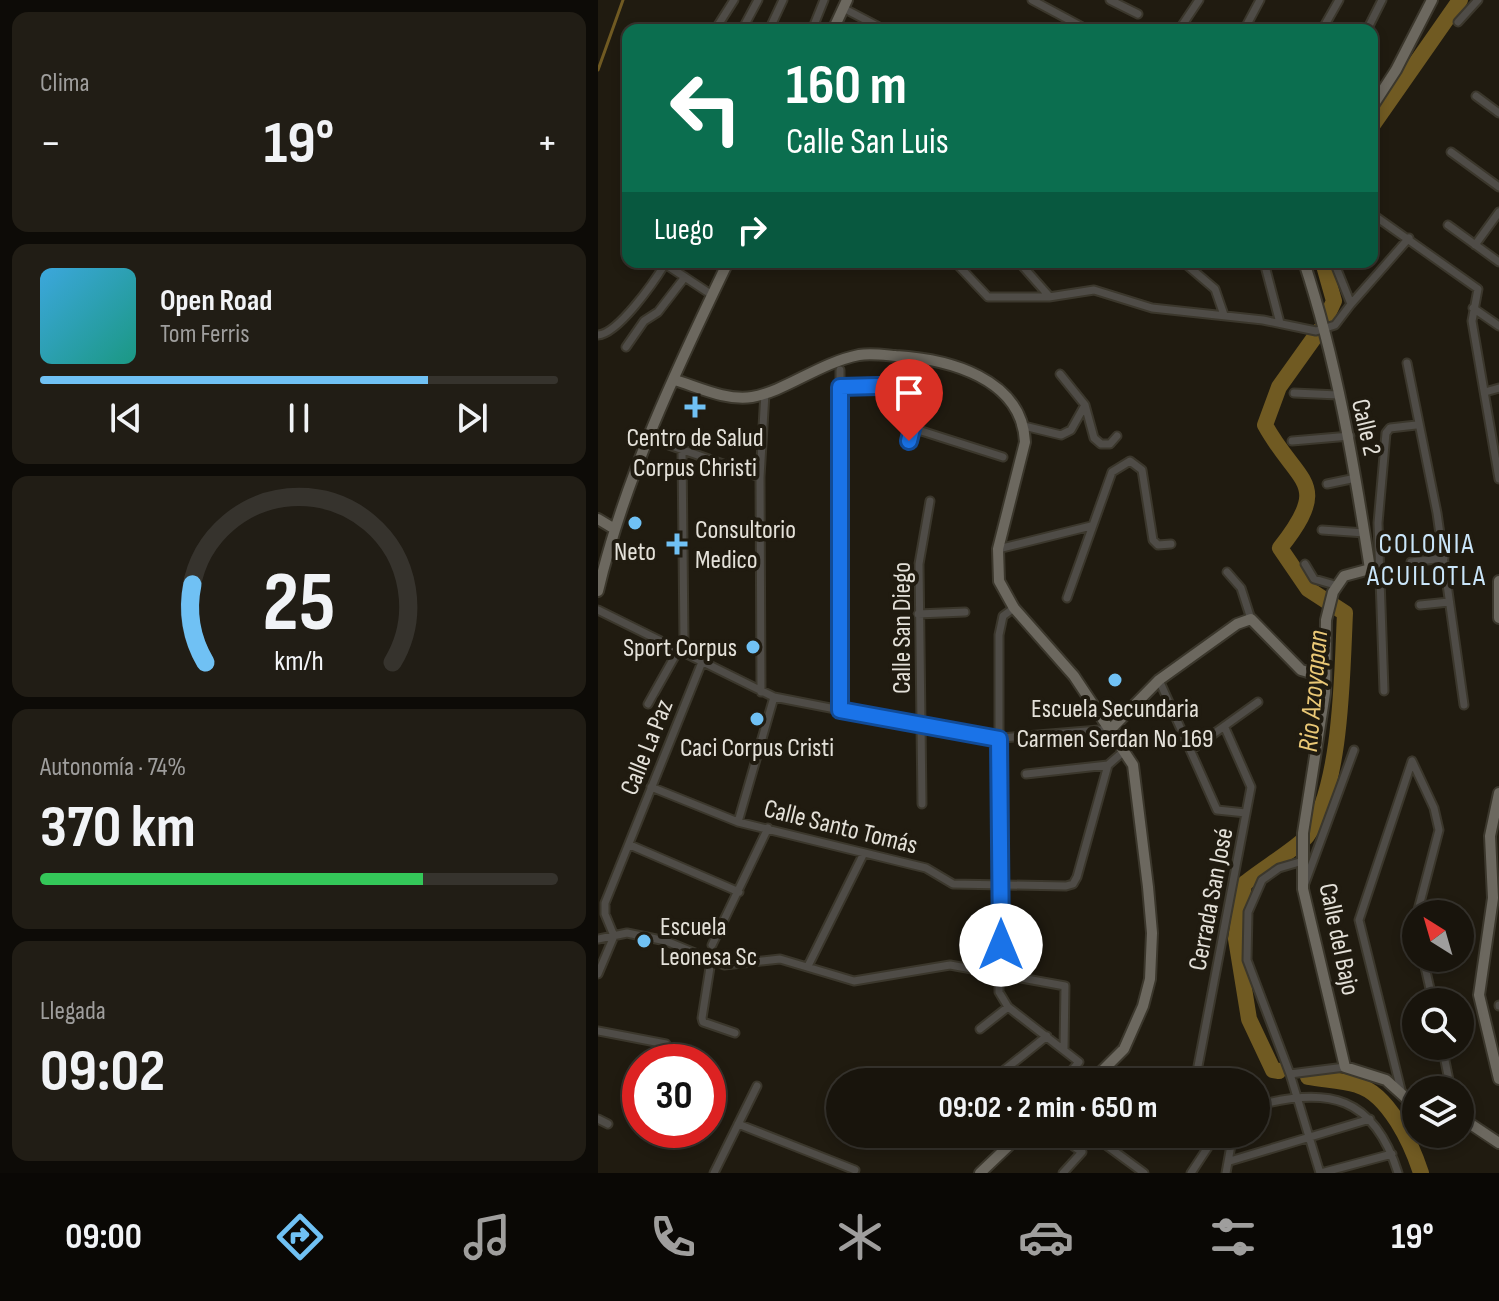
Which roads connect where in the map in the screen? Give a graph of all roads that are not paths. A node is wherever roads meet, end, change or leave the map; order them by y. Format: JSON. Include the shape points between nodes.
{"nodes":[{"id":1,"x":734,"y":0,"type":"edge"},
{"id":2,"x":758,"y":0,"type":"edge"},
{"id":3,"x":783,"y":0,"type":"edge"},
{"id":4,"x":824,"y":0,"type":"edge"},
{"id":5,"x":1032,"y":0,"type":"edge"},
{"id":6,"x":1110,"y":0,"type":"edge"},
{"id":7,"x":1199,"y":0,"type":"edge"},
{"id":8,"x":1260,"y":0,"type":"edge"},
{"id":9,"x":1339,"y":0,"type":"edge"},
{"id":10,"x":1382,"y":0,"type":"edge"},
{"id":11,"x":1432,"y":0,"type":"edge"},
{"id":12,"x":1478,"y":0,"type":"edge"},
{"id":13,"x":845,"y":4,"type":"edge"},
{"id":14,"x":1138,"y":14,"type":"dead end"},
{"id":15,"x":1458,"y":22,"type":"dead end"},
{"id":16,"x":719,"y":24,"type":"edge"},
{"id":17,"x":745,"y":24,"type":"edge"},
{"id":18,"x":772,"y":24,"type":"edge"},
{"id":19,"x":814,"y":24,"type":"edge"},
{"id":20,"x":836,"y":24,"type":"edge"},
{"id":21,"x":876,"y":24,"type":"edge"},
{"id":22,"x":1077,"y":24,"type":"edge"},
{"id":23,"x":1183,"y":24,"type":"edge"},
{"id":24,"x":1247,"y":24,"type":"edge"},
{"id":25,"x":1325,"y":24,"type":"edge"},
{"id":26,"x":1370,"y":24,"type":"edge"},
{"id":27,"x":1378,"y":96,"type":"edge"},
{"id":28,"x":1476,"y":96,"type":"dead end"},
{"id":29,"x":1499,"y":113,"type":"edge"},
{"id":30,"x":1451,"y":152,"type":"dead end"},
{"id":31,"x":1499,"y":187,"type":"edge"},
{"id":32,"x":1499,"y":212,"type":"edge"},
{"id":33,"x":1378,"y":218,"type":"edge"},
{"id":34,"x":1448,"y":225,"type":"dead end"},
{"id":35,"x":1409,"y":238,"type":"junction"},
{"id":36,"x":1475,"y":245,"type":"junction"},
{"id":37,"x":1499,"y":262,"type":"edge"},
{"id":38,"x":663,"y":268,"type":"edge"},
{"id":39,"x":673,"y":268,"type":"edge"},
{"id":40,"x":725,"y":268,"type":"edge"},
{"id":41,"x":961,"y":268,"type":"edge"},
{"id":42,"x":1024,"y":268,"type":"edge"},
{"id":43,"x":1190,"y":268,"type":"edge"},
{"id":44,"x":1266,"y":268,"type":"edge"},
{"id":45,"x":1306,"y":268,"type":"edge"},
{"id":46,"x":1336,"y":268,"type":"edge"},
{"id":47,"x":685,"y":277,"type":"junction"},
{"id":48,"x":712,"y":295,"type":"junction"},
{"id":49,"x":1049,"y":297,"type":"junction"},
{"id":50,"x":1351,"y":304,"type":"junction"},
{"id":51,"x":1473,"y":308,"type":"junction"},
{"id":52,"x":1224,"y":315,"type":"junction"},
{"id":53,"x":1280,"y":323,"type":"junction"},
{"id":54,"x":1499,"y":326,"type":"edge"},
{"id":55,"x":1326,"y":331,"type":"junction"},
{"id":56,"x":598,"y":335,"type":"edge"},
{"id":57,"x":626,"y":347,"type":"dead end"},
{"id":58,"x":1407,"y":363,"type":"dead end"},
{"id":59,"x":840,"y":370,"type":"dead end"},
{"id":60,"x":1060,"y":374,"type":"dead end"},
{"id":61,"x":675,"y":380,"type":"junction"},
{"id":62,"x":840,"y":387,"type":"junction"},
{"id":63,"x":1499,"y":388,"type":"edge"},
{"id":64,"x":1485,"y":392,"type":"junction"},
{"id":65,"x":765,"y":393,"type":"junction"},
{"id":66,"x":1294,"y":393,"type":"dead end"},
{"id":67,"x":1338,"y":395,"type":"junction"},
{"id":68,"x":1085,"y":405,"type":"junction"},
{"id":69,"x":1416,"y":425,"type":"junction"},
{"id":70,"x":1024,"y":426,"type":"junction"},
{"id":71,"x":912,"y":428,"type":"junction"},
{"id":72,"x":1117,"y":436,"type":"dead end"},
{"id":73,"x":1350,"y":436,"type":"junction"},
{"id":74,"x":649,"y":438,"type":"junction"},
{"id":75,"x":1496,"y":438,"type":"edge"},
{"id":76,"x":909,"y":441,"type":"dead end"},
{"id":77,"x":1292,"y":441,"type":"dead end"},
{"id":78,"x":682,"y":451,"type":"junction"},
{"id":79,"x":1003,"y":457,"type":"dead end"},
{"id":80,"x":760,"y":477,"type":"junction"},
{"id":81,"x":1356,"y":478,"type":"junction"},
{"id":82,"x":1499,"y":479,"type":"edge"},
{"id":83,"x":1327,"y":484,"type":"dead end"},
{"id":84,"x":930,"y":501,"type":"dead end"},
{"id":85,"x":598,"y":519,"type":"edge"},
{"id":86,"x":1091,"y":526,"type":"junction"},
{"id":87,"x":613,"y":528,"type":"junction"},
{"id":88,"x":1322,"y":530,"type":"dead end"},
{"id":89,"x":1365,"y":533,"type":"junction"},
{"id":90,"x":1171,"y":544,"type":"dead end"},
{"id":91,"x":998,"y":549,"type":"junction"},
{"id":92,"x":1444,"y":558,"type":"junction"},
{"id":93,"x":1411,"y":562,"type":"dead end"},
{"id":94,"x":1305,"y":564,"type":"dead end"},
{"id":95,"x":1374,"y":568,"type":"junction"},
{"id":96,"x":1227,"y":572,"type":"dead end"},
{"id":97,"x":1499,"y":581,"type":"edge"},
{"id":98,"x":1334,"y":588,"type":"junction"},
{"id":99,"x":598,"y":591,"type":"edge"},
{"id":100,"x":1067,"y":598,"type":"dead end"},
{"id":101,"x":1449,"y":602,"type":"junction"},
{"id":102,"x":1420,"y":605,"type":"dead end"},
{"id":103,"x":1014,"y":608,"type":"junction"},
{"id":104,"x":598,"y":610,"type":"edge"},
{"id":105,"x":965,"y":612,"type":"dead end"},
{"id":106,"x":918,"y":614,"type":"junction"},
{"id":107,"x":1499,"y":618,"type":"edge"},
{"id":108,"x":1251,"y":619,"type":"junction"},
{"id":109,"x":681,"y":649,"type":"junction"},
{"id":110,"x":702,"y":662,"type":"junction"},
{"id":111,"x":1325,"y":677,"type":"junction"},
{"id":112,"x":1159,"y":680,"type":"junction"},
{"id":113,"x":1384,"y":691,"type":"dead end"},
{"id":114,"x":761,"y":692,"type":"junction"},
{"id":115,"x":774,"y":697,"type":"junction"},
{"id":116,"x":1258,"y":702,"type":"dead end"},
{"id":117,"x":648,"y":704,"type":"dead end"},
{"id":118,"x":1464,"y":705,"type":"dead end"},
{"id":119,"x":840,"y":710,"type":"junction"},
{"id":120,"x":921,"y":727,"type":"junction"},
{"id":121,"x":1225,"y":728,"type":"junction"},
{"id":122,"x":1111,"y":729,"type":"junction"},
{"id":123,"x":999,"y":739,"type":"junction"},
{"id":124,"x":1191,"y":750,"type":"junction"},
{"id":125,"x":1354,"y":750,"type":"dead end"},
{"id":126,"x":1124,"y":751,"type":"junction"},
{"id":127,"x":1108,"y":765,"type":"junction"},
{"id":128,"x":1026,"y":774,"type":"dead end"},
{"id":129,"x":651,"y":787,"type":"junction"},
{"id":130,"x":1499,"y":793,"type":"edge"},
{"id":131,"x":922,"y":804,"type":"dead end"},
{"id":132,"x":1246,"y":813,"type":"junction"},
{"id":133,"x":738,"y":822,"type":"junction"},
{"id":134,"x":768,"y":828,"type":"junction"},
{"id":135,"x":630,"y":845,"type":"junction"},
{"id":136,"x":864,"y":853,"type":"junction"},
{"id":137,"x":1304,"y":857,"type":"junction"},
{"id":138,"x":1002,"y":885,"type":"junction"},
{"id":139,"x":1303,"y":889,"type":"junction"},
{"id":140,"x":739,"y":892,"type":"junction"},
{"id":141,"x":1496,"y":895,"type":"edge"},
{"id":142,"x":1421,"y":900,"type":"edge"},
{"id":143,"x":614,"y":936,"type":"junction"},
{"id":144,"x":598,"y":939,"type":"edge"},
{"id":145,"x":712,"y":945,"type":"dead end"},
{"id":146,"x":711,"y":961,"type":"junction"},
{"id":147,"x":808,"y":966,"type":"junction"},
{"id":148,"x":598,"y":974,"type":"edge"},
{"id":149,"x":1001,"y":975,"type":"junction"},
{"id":150,"x":1008,"y":1007,"type":"junction"},
{"id":151,"x":980,"y":1029,"type":"dead end"},
{"id":152,"x":598,"y":1031,"type":"edge"},
{"id":153,"x":735,"y":1033,"type":"dead end"},
{"id":154,"x":1047,"y":1036,"type":"junction"},
{"id":155,"x":666,"y":1044,"type":"dead end"},
{"id":156,"x":1064,"y":1049,"type":"junction"},
{"id":157,"x":1345,"y":1067,"type":"junction"},
{"id":158,"x":1007,"y":1068,"type":"edge"},
{"id":159,"x":1074,"y":1068,"type":"edge"},
{"id":160,"x":1108,"y":1068,"type":"edge"},
{"id":161,"x":1198,"y":1068,"type":"edge"},
{"id":162,"x":1290,"y":1074,"type":"junction"},
{"id":163,"x":1499,"y":1079,"type":"edge"},
{"id":164,"x":757,"y":1086,"type":"dead end"},
{"id":165,"x":1401,"y":1090,"type":"joint"},
{"id":166,"x":1297,"y":1095,"type":"junction"},
{"id":167,"x":1270,"y":1102,"type":"edge"},
{"id":168,"x":598,"y":1119,"type":"edge"},
{"id":169,"x":1370,"y":1119,"type":"junction"},
{"id":170,"x":608,"y":1124,"type":"dead end"},
{"id":171,"x":738,"y":1124,"type":"junction"},
{"id":172,"x":1474,"y":1126,"type":"edge"},
{"id":173,"x":1309,"y":1137,"type":"junction"},
{"id":174,"x":1499,"y":1143,"type":"edge"},
{"id":175,"x":1006,"y":1148,"type":"edge"},
{"id":176,"x":1076,"y":1148,"type":"edge"},
{"id":177,"x":1110,"y":1148,"type":"edge"},
{"id":178,"x":1207,"y":1148,"type":"edge"},
{"id":179,"x":1231,"y":1148,"type":"edge"},
{"id":180,"x":1392,"y":1154,"type":"junction"},
{"id":181,"x":1230,"y":1161,"type":"junction"},
{"id":182,"x":855,"y":1170,"type":"dead end"},
{"id":183,"x":1068,"y":1171,"type":"edge"},
{"id":184,"x":714,"y":1173,"type":"edge"},
{"id":185,"x":980,"y":1173,"type":"edge"},
{"id":186,"x":1144,"y":1173,"type":"edge"},
{"id":187,"x":1191,"y":1173,"type":"edge"},
{"id":188,"x":1226,"y":1173,"type":"edge"},
{"id":189,"x":1320,"y":1173,"type":"edge"},
{"id":190,"x":1398,"y":1173,"type":"edge"}],
"edges":[{"from":1,"to":16,"type":"street"},
{"from":2,"to":17,"type":"street"},
{"from":3,"to":18,"type":"street"},
{"from":4,"to":19,"type":"street"},
{"from":5,"to":22,"type":"street"},
{"from":6,"to":14,"type":"street"},
{"from":7,"to":23,"type":"street"},
{"from":8,"to":24,"type":"street"},
{"from":9,"to":25,"type":"street"},
{"from":10,"to":26,"type":"street"},
{"from":11,"to":27,"type":"street"},
{"from":12,"to":15,"type":"street"},
{"from":13,"to":20,"type":"street"},
{"from":13,"to":21,"type":"street"},
{"from":28,"to":29,"type":"street"},
{"from":30,"to":31,"type":"street"},
{"from":32,"to":36,"type":"street"},
{"from":33,"to":35,"type":"street"},
{"from":34,"to":36,"type":"street"},
{"from":35,"to":50,"type":"street"},
{"from":35,"to":51,"type":"street","via":[[1478,289]]},
{"from":36,"to":37,"type":"street"},
{"from":38,"to":56,"type":"street","via":[[612,331]]},
{"from":39,"to":47,"type":"street"},
{"from":40,"to":48,"type":"street"},
{"from":41,"to":49,"type":"street","via":[[988,297]]},
{"from":42,"to":49,"type":"street"},
{"from":43,"to":52,"type":"street","via":[[1215,289]]},
{"from":44,"to":53,"type":"street"},
{"from":45,"to":55,"type":"street","name":"Calle 2"},
{"from":46,"to":50,"type":"street"},
{"from":47,"to":48,"type":"street"},
{"from":47,"to":57,"type":"street"},
{"from":48,"to":61,"type":"street"},
{"from":49,"to":52,"type":"street","via":[[1094,290],[1152,308]]},
{"from":50,"to":55,"type":"street"},
{"from":51,"to":54,"type":"street"},
{"from":51,"to":64,"type":"street"},
{"from":52,"to":53,"type":"street"},
{"from":53,"to":55,"type":"street"},
{"from":55,"to":67,"type":"street","name":"Calle 2"},
{"from":58,"to":69,"type":"street"},
{"from":59,"to":62,"type":"street"},
{"from":60,"to":68,"type":"street"},
{"from":61,"to":65,"type":"street","via":[[738,398]]},
{"from":61,"to":74,"type":"street"},
{"from":62,"to":71,"type":"street","via":[[916,385],[921,392]]},
{"from":62,"to":119,"type":"street"},
{"from":63,"to":64,"type":"street"},
{"from":64,"to":75,"type":"street"},
{"from":65,"to":70,"type":"street","via":[[824,364],[863,354],[923,358],[977,373]]},
{"from":65,"to":80,"type":"street"},
{"from":66,"to":67,"type":"street"},
{"from":67,"to":73,"type":"street","name":"Calle 2"},
{"from":68,"to":70,"type":"street","via":[[1071,430],[1061,435]]},
{"from":68,"to":72,"type":"street","via":[[1094,438],[1110,444]]},
{"from":69,"to":92,"type":"street","via":[[1429,467]]},
{"from":69,"to":95,"type":"street","via":[[1387,430]]},
{"from":70,"to":91,"type":"street","via":[[1025,442]]},
{"from":71,"to":76,"type":"street"},
{"from":71,"to":79,"type":"street"},
{"from":73,"to":77,"type":"street"},
{"from":73,"to":81,"type":"street","name":"Calle 2"},
{"from":74,"to":78,"type":"street"},
{"from":74,"to":87,"type":"street"},
{"from":75,"to":82,"type":"street"},
{"from":78,"to":80,"type":"street"},
{"from":78,"to":109,"type":"street"},
{"from":80,"to":114,"type":"street"},
{"from":81,"to":83,"type":"street"},
{"from":81,"to":89,"type":"street","name":"Calle 2"},
{"from":84,"to":106,"type":"street","name":"Calle San Diego","via":[[919,564]]},
{"from":85,"to":87,"type":"street"},
{"from":86,"to":90,"type":"street","via":[[1112,472],[1130,461],[1142,470],[1150,533],[1158,545]]},
{"from":86,"to":91,"type":"street"},
{"from":86,"to":100,"type":"street"},
{"from":87,"to":99,"type":"street"},
{"from":88,"to":89,"type":"street"},
{"from":89,"to":95,"type":"street","name":"Calle 2"},
{"from":91,"to":103,"type":"street","via":[[999,581]]},
{"from":92,"to":93,"type":"street"},
{"from":92,"to":101,"type":"street"},
{"from":94,"to":98,"type":"street","via":[[1314,579]]},
{"from":95,"to":98,"type":"street","via":[[1350,573]]},
{"from":95,"to":113,"type":"street"},
{"from":96,"to":108,"type":"street","via":[[1241,588]]},
{"from":97,"to":107,"type":"street"},
{"from":98,"to":111,"type":"street","name":"Calle del Bajo","via":[[1326,620]]},
{"from":101,"to":102,"type":"street"},
{"from":101,"to":118,"type":"street"},
{"from":103,"to":122,"type":"street","via":[[1074,676]]},
{"from":103,"to":123,"type":"street","via":[[1000,623]]},
{"from":104,"to":109,"type":"street"},
{"from":105,"to":106,"type":"street"},
{"from":106,"to":120,"type":"street","name":"Calle San Diego"},
{"from":108,"to":111,"type":"street","via":[[1301,670]]},
{"from":108,"to":112,"type":"street"},
{"from":109,"to":110,"type":"street"},
{"from":109,"to":117,"type":"street"},
{"from":110,"to":114,"type":"street"},
{"from":110,"to":129,"type":"street","name":"Calle La Paz"},
{"from":111,"to":137,"type":"street","name":"Calle del Bajo"},
{"from":112,"to":122,"type":"street"},
{"from":112,"to":124,"type":"street"},
{"from":114,"to":115,"type":"street"},
{"from":115,"to":119,"type":"street"},
{"from":115,"to":133,"type":"street"},
{"from":116,"to":121,"type":"street"},
{"from":119,"to":120,"type":"street"},
{"from":120,"to":123,"type":"street"},
{"from":120,"to":131,"type":"street","name":"Calle San Diego"},
{"from":121,"to":124,"type":"street"},
{"from":121,"to":132,"type":"street","name":"Cerrada San José","via":[[1251,787]]},
{"from":122,"to":123,"type":"street"},
{"from":122,"to":126,"type":"street"},
{"from":123,"to":138,"type":"street"},
{"from":124,"to":132,"type":"street","via":[[1217,810]]},
{"from":125,"to":139,"type":"street"},
{"from":126,"to":127,"type":"street"},
{"from":126,"to":160,"type":"street","via":[[1133,765],[1139,802],[1152,933],[1150,979],[1134,1032]]},
{"from":127,"to":128,"type":"street"},
{"from":127,"to":138,"type":"street","name":"Calle Santo Tomás","via":[[1073,884]]},
{"from":129,"to":133,"type":"street","name":"Calle Santo Tomás"},
{"from":129,"to":135,"type":"street","name":"Calle La Paz"},
{"from":130,"to":141,"type":"street","via":[[1490,836]]},
{"from":132,"to":161,"type":"street","name":"Cerrada San José"},
{"from":133,"to":134,"type":"street","name":"Calle Santo Tomás"},
{"from":134,"to":136,"type":"street","name":"Calle Santo Tomás"},
{"from":134,"to":140,"type":"street"},
{"from":135,"to":140,"type":"street"},
{"from":135,"to":143,"type":"street","name":"Calle La Paz","via":[[604,908]]},
{"from":136,"to":138,"type":"street","name":"Calle Santo Tomás","via":[[926,868],[953,884]]},
{"from":136,"to":147,"type":"street"},
{"from":137,"to":139,"type":"street","name":"Calle del Bajo"},
{"from":137,"to":162,"type":"street","via":[[1262,880],[1248,912],[1247,960]]},
{"from":138,"to":149,"type":"street"},
{"from":139,"to":157,"type":"street","name":"Calle del Bajo"},
{"from":140,"to":145,"type":"street"},
{"from":141,"to":163,"type":"street","via":[[1479,995]]},
{"from":142,"to":165,"type":"street","via":[[1439,830],[1412,761],[1359,920]]},
{"from":143,"to":144,"type":"street"},
{"from":143,"to":146,"type":"street","via":[[627,933],[666,941]]},
{"from":143,"to":148,"type":"street"},
{"from":146,"to":147,"type":"street","via":[[735,966],[780,959]]},
{"from":146,"to":153,"type":"street","via":[[703,1022]]},
{"from":147,"to":149,"type":"street","via":[[854,981],[950,965]]},
{"from":149,"to":150,"type":"street","via":[[999,992]]},
{"from":149,"to":156,"type":"street","via":[[1065,986]]},
{"from":150,"to":151,"type":"street"},
{"from":150,"to":154,"type":"street"},
{"from":152,"to":155,"type":"street"},
{"from":154,"to":156,"type":"street"},
{"from":154,"to":158,"type":"street"},
{"from":156,"to":159,"type":"street","via":[[1079,1062]]},
{"from":157,"to":162,"type":"street"},
{"from":157,"to":165,"type":"street","via":[[1366,1071]]},
{"from":162,"to":166,"type":"street"},
{"from":164,"to":171,"type":"street"},
{"from":166,"to":167,"type":"street"},
{"from":166,"to":169,"type":"street","via":[[1343,1100]]},
{"from":166,"to":173,"type":"street"},
{"from":168,"to":170,"type":"street"},
{"from":169,"to":173,"type":"street"},
{"from":169,"to":180,"type":"street"},
{"from":171,"to":182,"type":"street"},
{"from":171,"to":184,"type":"street"},
{"from":172,"to":174,"type":"street"},
{"from":173,"to":181,"type":"street"},
{"from":173,"to":189,"type":"street"},
{"from":175,"to":185,"type":"street"},
{"from":176,"to":183,"type":"street","via":[[1082,1152]]},
{"from":177,"to":186,"type":"street"},
{"from":178,"to":187,"type":"street"},
{"from":179,"to":181,"type":"street"},
{"from":180,"to":189,"type":"street"},
{"from":180,"to":190,"type":"street"},
{"from":181,"to":188,"type":"street"}]}
